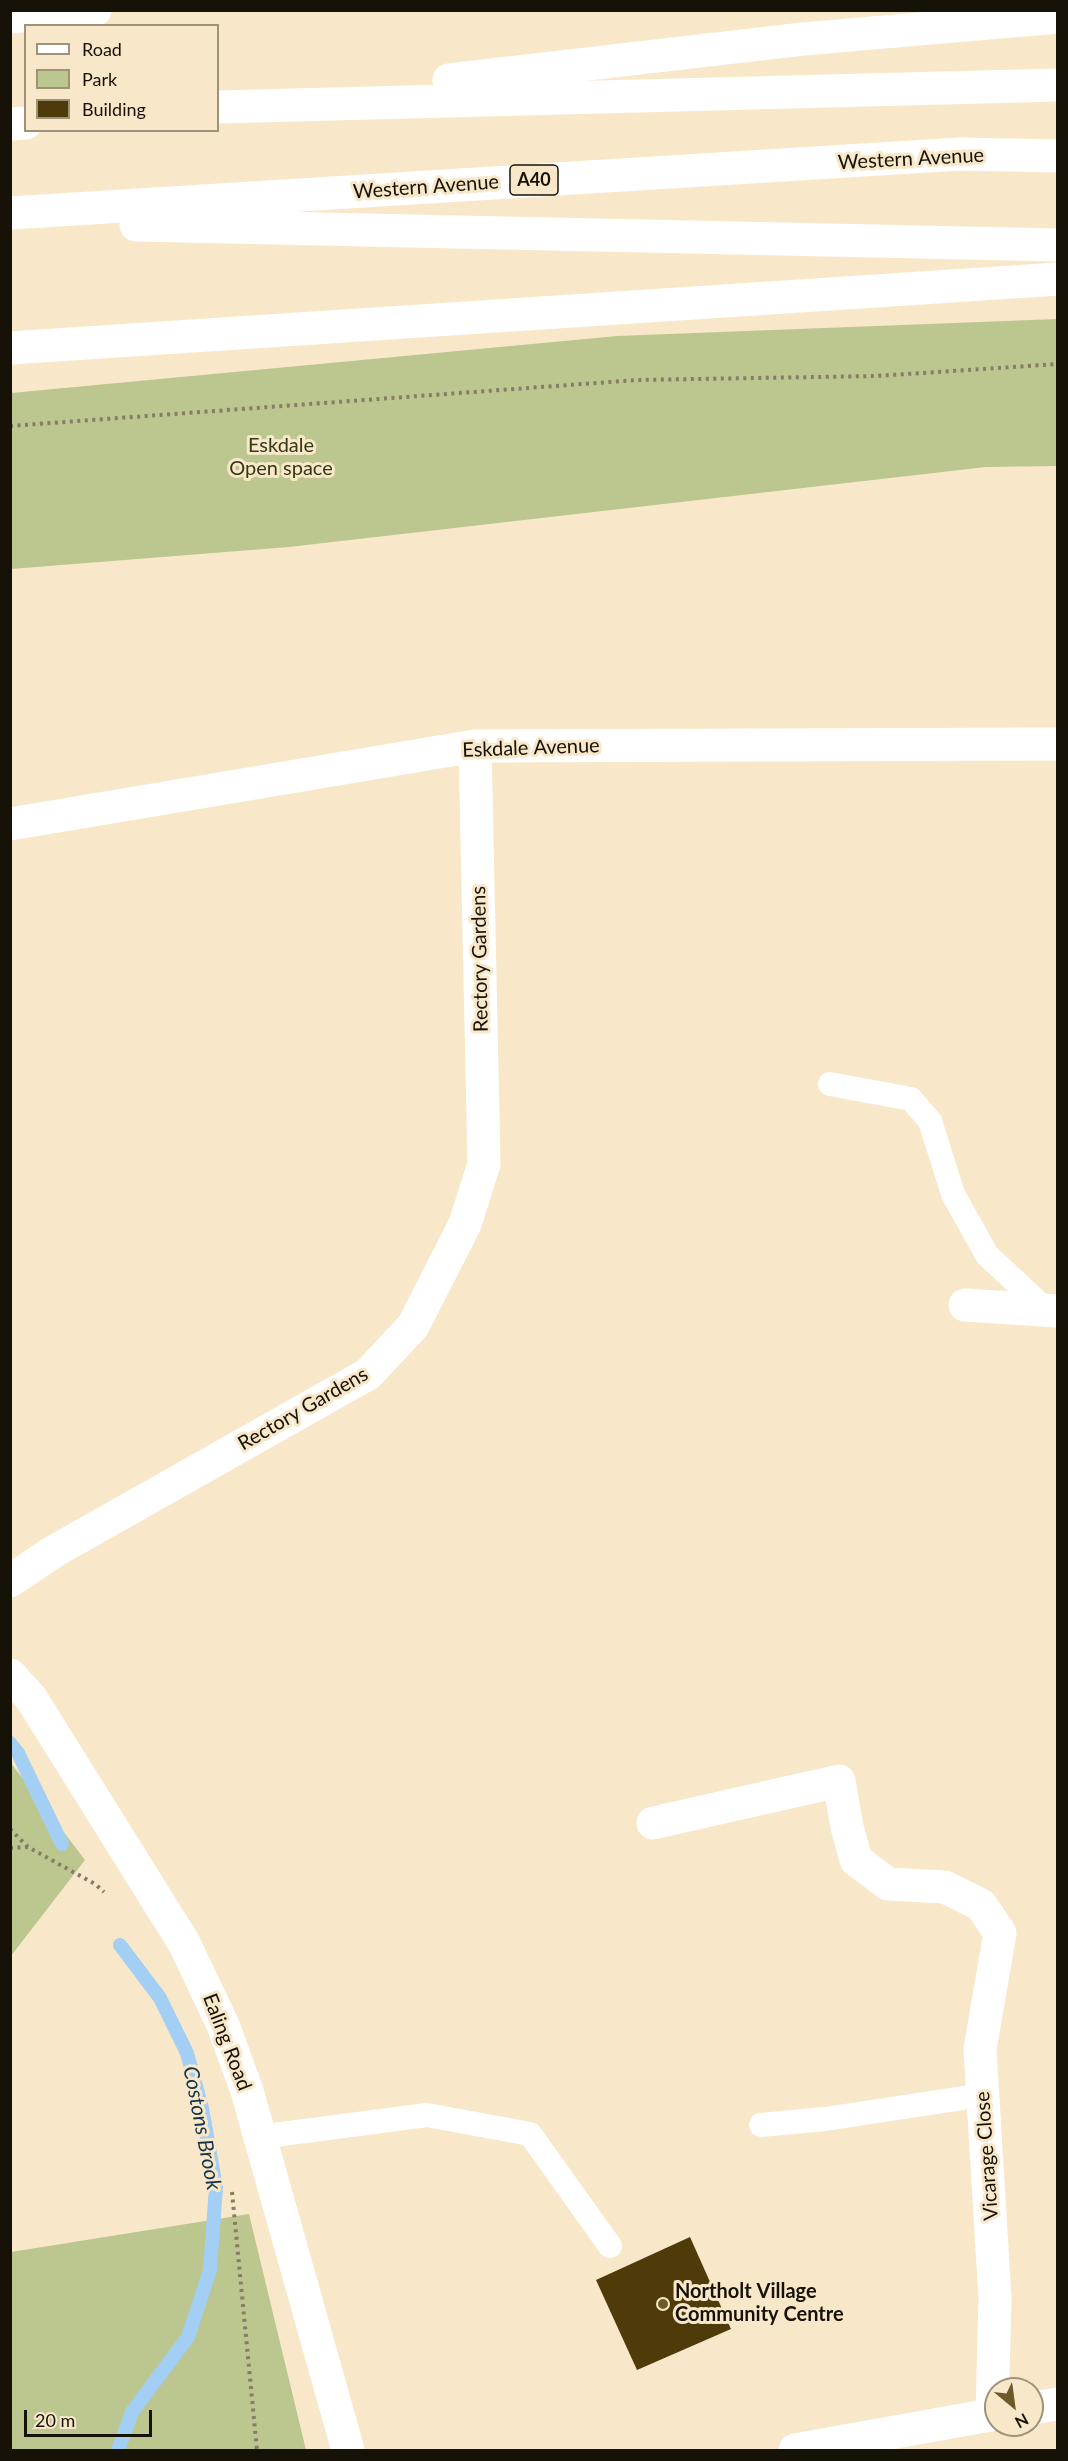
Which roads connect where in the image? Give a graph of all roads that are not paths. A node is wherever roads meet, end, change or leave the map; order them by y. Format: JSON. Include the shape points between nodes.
{"nodes":[{"id":1,"x":95,"y":10,"type":"edge"},
{"id":2,"x":10,"y":17,"type":"edge"},
{"id":3,"x":1058,"y":17,"type":"edge"},
{"id":4,"x":1058,"y":86,"type":"edge"},
{"id":5,"x":228,"y":106,"type":"edge"},
{"id":6,"x":1058,"y":156,"type":"edge"},
{"id":7,"x":10,"y":213,"type":"edge"},
{"id":8,"x":10,"y":222,"type":"edge"},
{"id":9,"x":1058,"y":245,"type":"edge"},
{"id":10,"x":1058,"y":279,"type":"edge"},
{"id":11,"x":10,"y":348,"type":"edge"},
{"id":12,"x":1058,"y":744,"type":"edge"},
{"id":13,"x":475,"y":746,"type":"junction"},
{"id":14,"x":10,"y":824,"type":"edge"},
{"id":15,"x":830,"y":1084,"type":"dead end"},
{"id":16,"x":965,"y":1305,"type":"dead end"},
{"id":17,"x":1052,"y":1310,"type":"edge"},
{"id":18,"x":10,"y":1581,"type":"edge"},
{"id":19,"x":10,"y":1675,"type":"edge"},
{"id":20,"x":653,"y":1823,"type":"dead end"},
{"id":21,"x":983,"y":2095,"type":"junction"},
{"id":22,"x":761,"y":2125,"type":"dead end"},
{"id":23,"x":259,"y":2137,"type":"junction"},
{"id":24,"x":610,"y":2246,"type":"dead end"},
{"id":25,"x":994,"y":2377,"type":"edge"},
{"id":26,"x":984,"y":2416,"type":"edge"},
{"id":27,"x":348,"y":2451,"type":"edge"},
{"id":28,"x":795,"y":2451,"type":"edge"}],
"edges":[{"from":1,"to":2,"type":"main road"},
{"from":3,"to":5,"type":"main road","via":[[803,39]]},
{"from":4,"to":5,"type":"main road"},
{"from":6,"to":7,"type":"main road","name":"Western Avenue","number":"A40","via":[[960,154]]},
{"from":8,"to":9,"type":"main road"},
{"from":10,"to":11,"type":"main road"},
{"from":12,"to":13,"type":"main road","name":"Eskdale Avenue"},
{"from":13,"to":14,"type":"main road","name":"Eskdale Avenue"},
{"from":13,"to":18,"type":"main road","name":"Rectory Gardens","via":[[484,1164],[465,1224],[413,1326],[368,1374],[53,1552]]},
{"from":15,"to":17,"type":"lane","via":[[911,1099],[930,1121],[953,1194],[987,1255]]},
{"from":16,"to":17,"type":"main road"},
{"from":19,"to":23,"type":"main road","name":"Ealing Road","via":[[31,1698],[184,1943],[223,2025]]},
{"from":20,"to":21,"type":"main road","name":"Vicarage Close","via":[[839,1781],[856,1860],[888,1884],[945,1887],[981,1905],[1000,1933],[980,2049]]},
{"from":21,"to":22,"type":"lane"},
{"from":21,"to":25,"type":"main road","name":"Vicarage Close","via":[[995,2298]]},
{"from":23,"to":24,"type":"lane","via":[[427,2115],[530,2134]]},
{"from":23,"to":27,"type":"main road","name":"Ealing Road"},
{"from":26,"to":28,"type":"main road"}]}
